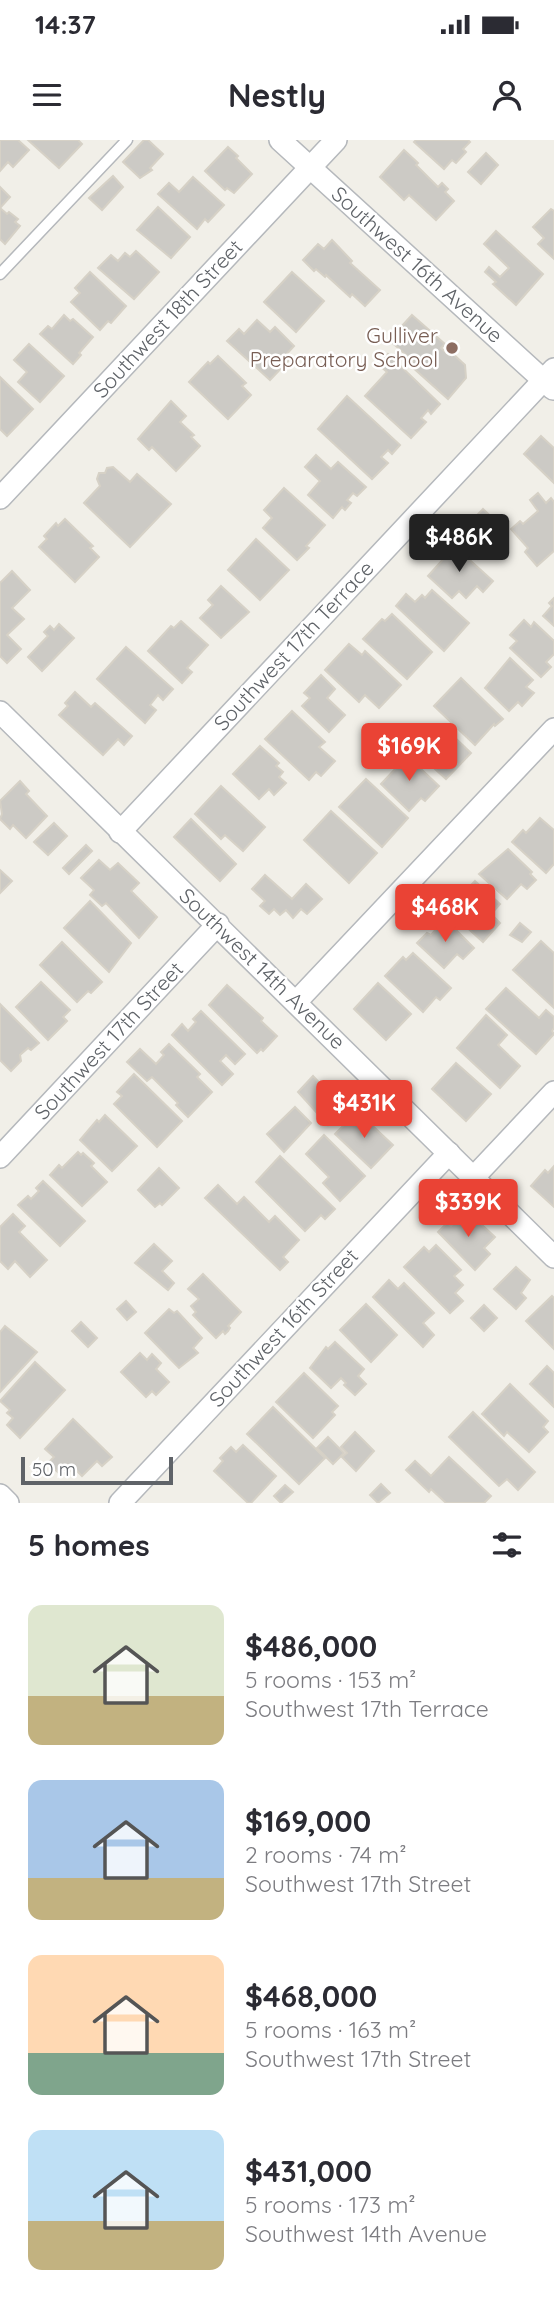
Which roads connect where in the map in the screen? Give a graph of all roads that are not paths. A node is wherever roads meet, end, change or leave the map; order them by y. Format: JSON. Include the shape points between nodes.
{"nodes":[{"id":1,"x":127,"y":140,"type":"edge"},
{"id":2,"x":280,"y":140,"type":"edge"},
{"id":3,"x":336,"y":140,"type":"edge"},
{"id":4,"x":310,"y":167,"type":"junction"},
{"id":5,"x":0,"y":274,"type":"edge"},
{"id":6,"x":551,"y":380,"type":"edge"},
{"id":7,"x":0,"y":498,"type":"edge"},
{"id":8,"x":3,"y":722,"type":"edge"},
{"id":9,"x":554,"y":729,"type":"edge"},
{"id":10,"x":120,"y":832,"type":"junction"},
{"id":11,"x":218,"y":924,"type":"junction"},
{"id":12,"x":296,"y":1003,"type":"junction"},
{"id":13,"x":554,"y":1092,"type":"edge"},
{"id":14,"x":449,"y":1153,"type":"junction"},
{"id":15,"x":0,"y":1157,"type":"edge"},
{"id":16,"x":474,"y":1177,"type":"junction"},
{"id":17,"x":554,"y":1256,"type":"edge"},
{"id":18,"x":120,"y":1503,"type":"edge"}],
"edges":[{"from":1,"to":5,"type":"lane"},
{"from":2,"to":4,"type":"street","name":"Southwest 16th Avenue"},
{"from":3,"to":4,"type":"street","name":"Southwest 18th Street"},
{"from":4,"to":6,"type":"street","name":"Southwest 16th Avenue"},
{"from":4,"to":7,"type":"street","name":"Southwest 18th Street"},
{"from":6,"to":10,"type":"street","name":"Southwest 17th Terrace"},
{"from":8,"to":10,"type":"street","name":"Southwest 14th Avenue"},
{"from":9,"to":12,"type":"street"},
{"from":10,"to":11,"type":"street","name":"Southwest 14th Avenue"},
{"from":11,"to":12,"type":"street","name":"Southwest 14th Avenue"},
{"from":11,"to":15,"type":"street","name":"Southwest 17th Street"},
{"from":12,"to":14,"type":"street","name":"Southwest 14th Avenue"},
{"from":13,"to":16,"type":"street"},
{"from":14,"to":16,"type":"street","name":"Southwest 14th Avenue"},
{"from":14,"to":18,"type":"street","name":"Southwest 16th Street"},
{"from":16,"to":17,"type":"street","name":"Southwest 14th Avenue"}]}
